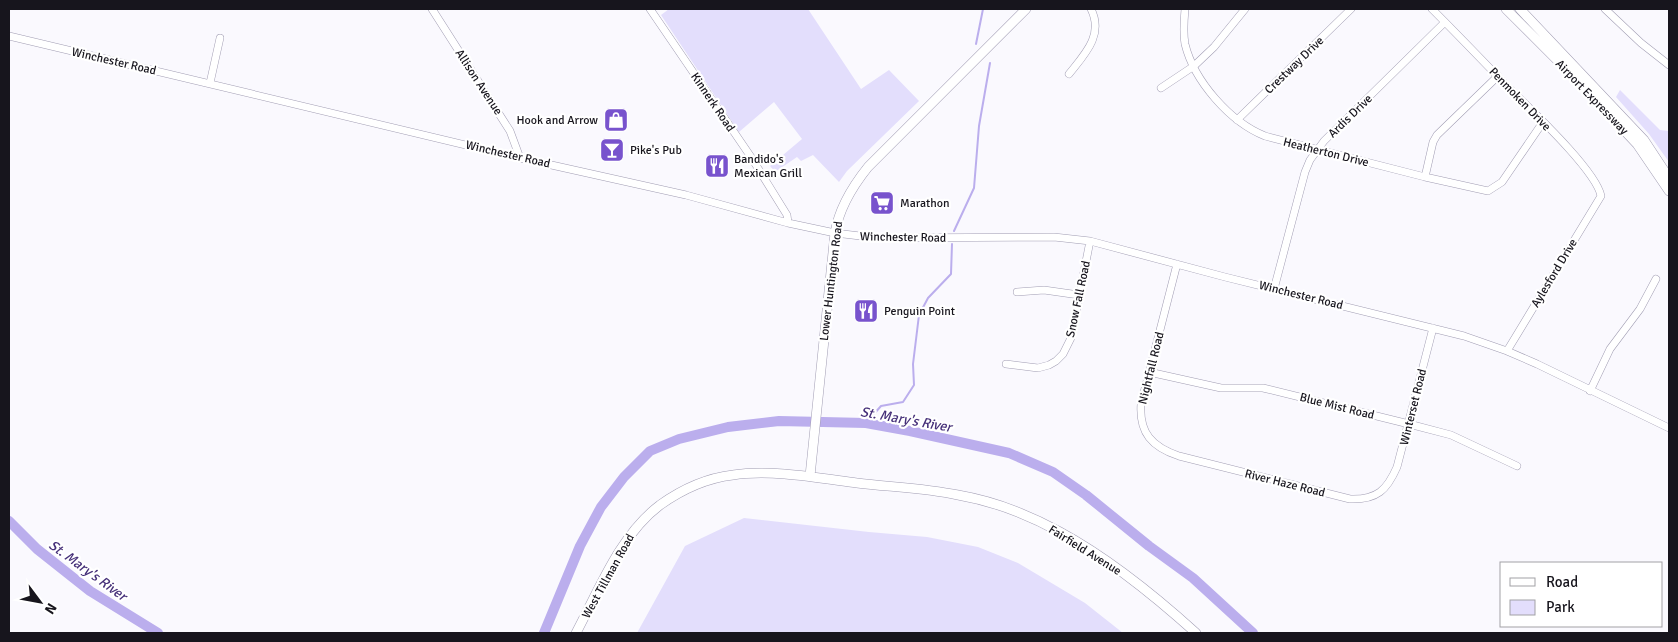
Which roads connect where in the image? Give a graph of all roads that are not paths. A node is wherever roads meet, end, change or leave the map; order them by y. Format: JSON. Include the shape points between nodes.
{"nodes":[{"id":1,"x":432,"y":9,"type":"edge"},
{"id":2,"x":650,"y":9,"type":"edge"},
{"id":3,"x":1026,"y":9,"type":"edge"},
{"id":4,"x":1091,"y":9,"type":"edge"},
{"id":5,"x":1185,"y":9,"type":"edge"},
{"id":6,"x":1245,"y":9,"type":"edge"},
{"id":7,"x":1351,"y":9,"type":"edge"},
{"id":8,"x":1432,"y":9,"type":"edge"},
{"id":9,"x":1506,"y":9,"type":"edge"},
{"id":10,"x":1520,"y":9,"type":"edge"},
{"id":11,"x":1606,"y":9,"type":"edge"},
{"id":12,"x":1445,"y":22,"type":"junction"},
{"id":13,"x":9,"y":36,"type":"edge"},
{"id":14,"x":220,"y":38,"type":"dead end"},
{"id":15,"x":1669,"y":65,"type":"edge"},
{"id":16,"x":1194,"y":66,"type":"junction"},
{"id":17,"x":1069,"y":74,"type":"dead end"},
{"id":18,"x":1498,"y":76,"type":"junction"},
{"id":19,"x":210,"y":83,"type":"junction"},
{"id":20,"x":1161,"y":88,"type":"dead end"},
{"id":21,"x":1237,"y":120,"type":"junction"},
{"id":22,"x":1543,"y":122,"type":"junction"},
{"id":23,"x":1319,"y":150,"type":"junction"},
{"id":24,"x":520,"y":158,"type":"junction"},
{"id":25,"x":1426,"y":177,"type":"junction"},
{"id":26,"x":1669,"y":178,"type":"edge"},
{"id":27,"x":1669,"y":191,"type":"edge"},
{"id":28,"x":1601,"y":196,"type":"joint"},
{"id":29,"x":788,"y":223,"type":"junction"},
{"id":30,"x":835,"y":233,"type":"junction"},
{"id":31,"x":1090,"y":241,"type":"junction"},
{"id":32,"x":1177,"y":264,"type":"junction"},
{"id":33,"x":1656,"y":279,"type":"dead end"},
{"id":34,"x":1274,"y":289,"type":"junction"},
{"id":35,"x":1017,"y":292,"type":"dead end"},
{"id":36,"x":1079,"y":295,"type":"junction"},
{"id":37,"x":1433,"y":328,"type":"junction"},
{"id":38,"x":1507,"y":351,"type":"junction"},
{"id":39,"x":1006,"y":364,"type":"dead end"},
{"id":40,"x":1149,"y":372,"type":"junction"},
{"id":41,"x":1590,"y":391,"type":"junction"},
{"id":42,"x":1409,"y":424,"type":"junction"},
{"id":43,"x":1669,"y":428,"type":"edge"},
{"id":44,"x":1178,"y":456,"type":"joint"},
{"id":45,"x":1517,"y":466,"type":"dead end"},
{"id":46,"x":810,"y":476,"type":"junction"},
{"id":47,"x":1389,"y":485,"type":"joint"},
{"id":48,"x":576,"y":633,"type":"edge"},
{"id":49,"x":1196,"y":633,"type":"edge"}],
"edges":[{"from":1,"to":24,"type":"street","name":"Allison Avenue","via":[[510,132]]},
{"from":2,"to":29,"type":"street","name":"Kinnerk Road","via":[[750,157],[787,215]]},
{"from":3,"to":30,"type":"main road","name":"Lower Huntington Road","via":[[868,167],[848,194]]},
{"from":4,"to":17,"type":"street","via":[[1096,26],[1094,40]]},
{"from":5,"to":16,"type":"street","name":"Heatherton Drive","via":[[1185,44]]},
{"from":6,"to":16,"type":"street"},
{"from":7,"to":21,"type":"street","name":"Crestway Drive"},
{"from":8,"to":12,"type":"street","name":"Penmoken Drive"},
{"from":9,"to":27,"type":"main road","name":"Airport Expressway","via":[[1637,144]]},
{"from":10,"to":26,"type":"main road","name":"Airport Expressway","via":[[1644,140]]},
{"from":11,"to":15,"type":"street","via":[[1640,43]]},
{"from":12,"to":18,"type":"street","name":"Penmoken Drive"},
{"from":12,"to":23,"type":"street","name":"Ardis Drive","via":[[1324,141]]},
{"from":13,"to":19,"type":"street","name":"Winchester Road"},
{"from":14,"to":19,"type":"street"},
{"from":16,"to":20,"type":"street"},
{"from":16,"to":21,"type":"street","name":"Heatherton Drive","via":[[1205,87]]},
{"from":18,"to":22,"type":"street","name":"Penmoken Drive"},
{"from":18,"to":25,"type":"street","via":[[1437,135]]},
{"from":19,"to":24,"type":"street","name":"Winchester Road"},
{"from":21,"to":23,"type":"street","name":"Heatherton Drive","via":[[1251,131]]},
{"from":22,"to":25,"type":"street","name":"Heatherton Drive","via":[[1502,182],[1488,191]]},
{"from":22,"to":28,"type":"street","name":"Penmoken Drive","via":[[1584,167]]},
{"from":23,"to":25,"type":"street","name":"Heatherton Drive"},
{"from":23,"to":34,"type":"street","name":"Ardis Drive","via":[[1304,172]]},
{"from":24,"to":29,"type":"street","name":"Winchester Road","via":[[686,195]]},
{"from":28,"to":38,"type":"street","name":"Aylesford Drive"},
{"from":29,"to":30,"type":"street","name":"Winchester Road"},
{"from":30,"to":31,"type":"street","name":"Winchester Road","via":[[878,238],[1046,236]]},
{"from":30,"to":46,"type":"main road","name":"Lower Huntington Road"},
{"from":31,"to":32,"type":"street","name":"Winchester Road"},
{"from":31,"to":36,"type":"street","name":"Snow Fall Road"},
{"from":32,"to":34,"type":"street","name":"Winchester Road"},
{"from":32,"to":40,"type":"street","name":"Nightfall Road"},
{"from":33,"to":41,"type":"street","via":[[1640,309],[1610,349]]},
{"from":34,"to":37,"type":"street","name":"Winchester Road"},
{"from":35,"to":36,"type":"street","via":[[1044,290]]},
{"from":36,"to":39,"type":"street","name":"Snow Fall Road","via":[[1071,338],[1056,361],[1038,368]]},
{"from":37,"to":38,"type":"street","name":"Winchester Road"},
{"from":37,"to":42,"type":"street","name":"Winterset Road"},
{"from":38,"to":41,"type":"street","name":"Winchester Road"},
{"from":40,"to":42,"type":"street","name":"Blue Mist Road","via":[[1221,388],[1263,388]]},
{"from":40,"to":44,"type":"street","name":"Nightfall Road","via":[[1141,404],[1143,428],[1161,448]]},
{"from":41,"to":43,"type":"street","name":"Winchester Road"},
{"from":42,"to":45,"type":"street","name":"Blue Mist Road","via":[[1451,435]]},
{"from":42,"to":47,"type":"street","name":"Winterset Road"},
{"from":44,"to":47,"type":"street","name":"River Haze Road","via":[[1350,499],[1377,494]]},
{"from":46,"to":48,"type":"main road","name":"West Tillman Road","via":[[731,475],[692,487],[661,505],[630,535]]},
{"from":46,"to":49,"type":"main road","name":"Fairfield Avenue","via":[[958,495],[1030,518],[1060,532],[1121,572]]}]}
